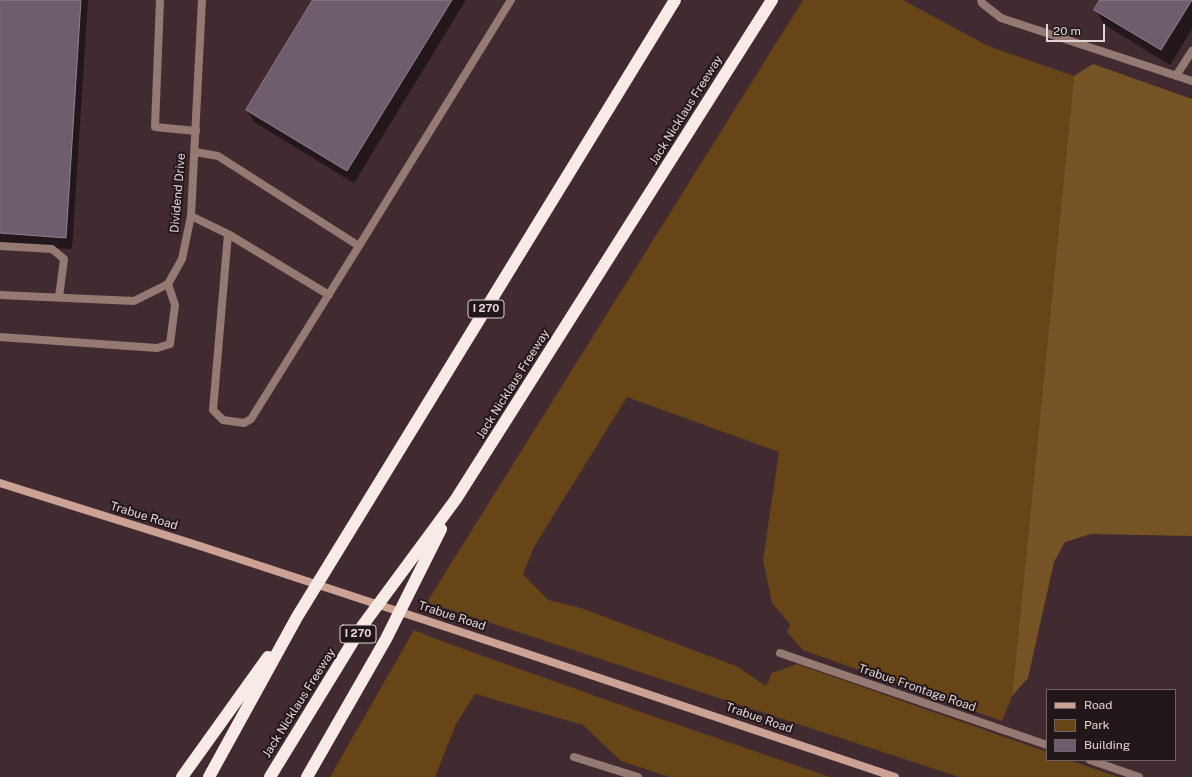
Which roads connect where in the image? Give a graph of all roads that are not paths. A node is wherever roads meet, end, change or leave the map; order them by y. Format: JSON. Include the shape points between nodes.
{"nodes":[{"id":1,"x":160,"y":0,"type":"edge"},
{"id":2,"x":202,"y":0,"type":"edge"},
{"id":3,"x":511,"y":0,"type":"edge"},
{"id":4,"x":674,"y":0,"type":"edge"},
{"id":5,"x":772,"y":0,"type":"edge"},
{"id":6,"x":981,"y":0,"type":"edge"},
{"id":7,"x":1192,"y":51,"type":"edge"},
{"id":8,"x":1176,"y":76,"type":"junction"},
{"id":9,"x":1192,"y":81,"type":"edge"},
{"id":10,"x":196,"y":131,"type":"junction"},
{"id":11,"x":194,"y":152,"type":"junction"},
{"id":12,"x":190,"y":216,"type":"junction"},
{"id":13,"x":228,"y":234,"type":"junction"},
{"id":14,"x":0,"y":246,"type":"edge"},
{"id":15,"x":359,"y":246,"type":"junction"},
{"id":16,"x":168,"y":284,"type":"junction"},
{"id":17,"x":0,"y":295,"type":"edge"},
{"id":18,"x":329,"y":295,"type":"junction"},
{"id":19,"x":59,"y":297,"type":"junction"},
{"id":20,"x":0,"y":337,"type":"edge"},
{"id":21,"x":0,"y":483,"type":"edge"},
{"id":22,"x":456,"y":499,"type":"junction"},
{"id":23,"x":296,"y":617,"type":"junction"},
{"id":24,"x":780,"y":653,"type":"dead end"},
{"id":25,"x":1046,"y":745,"type":"edge"},
{"id":26,"x":574,"y":757,"type":"dead end"},
{"id":27,"x":1093,"y":761,"type":"edge"},
{"id":28,"x":619,"y":774,"type":"edge"},
{"id":29,"x":182,"y":777,"type":"edge"},
{"id":30,"x":209,"y":777,"type":"edge"},
{"id":31,"x":270,"y":777,"type":"edge"},
{"id":32,"x":307,"y":777,"type":"edge"},
{"id":33,"x":638,"y":777,"type":"edge"},
{"id":34,"x":895,"y":777,"type":"edge"},
{"id":35,"x":1139,"y":777,"type":"edge"}],
"edges":[{"from":1,"to":10,"type":"street","via":[[155,127]]},
{"from":2,"to":10,"type":"street","name":"Dividend Drive"},
{"from":3,"to":15,"type":"street"},
{"from":4,"to":23,"type":"highway","number":"I 270"},
{"from":5,"to":22,"type":"highway","name":"Jack Nicklaus Freeway","number":"I 270"},
{"from":6,"to":8,"type":"street","via":[[1001,18]]},
{"from":7,"to":8,"type":"street"},
{"from":8,"to":9,"type":"street"},
{"from":10,"to":11,"type":"street","name":"Dividend Drive"},
{"from":11,"to":12,"type":"street","name":"Dividend Drive"},
{"from":11,"to":15,"type":"street","via":[[218,156]]},
{"from":12,"to":13,"type":"street"},
{"from":12,"to":16,"type":"street","name":"Dividend Drive","via":[[182,259]]},
{"from":13,"to":18,"type":"street"},
{"from":13,"to":18,"type":"street","via":[[213,410],[223,420],[244,423],[251,419]]},
{"from":14,"to":19,"type":"street","via":[[52,249],[64,259]]},
{"from":15,"to":18,"type":"street"},
{"from":16,"to":19,"type":"street","via":[[134,301]]},
{"from":16,"to":20,"type":"street","via":[[174,305],[170,344],[157,348]]},
{"from":17,"to":19,"type":"street"},
{"from":21,"to":34,"type":"main road","name":"Trabue Road","via":[[200,546]]},
{"from":22,"to":31,"type":"highway","name":"Jack Nicklaus Freeway","number":"I 270","via":[[364,625]]},
{"from":22,"to":32,"type":"highway","via":[[386,639]]},
{"from":23,"to":29,"type":"highway"},
{"from":23,"to":30,"type":"highway","number":"I 270"},
{"from":24,"to":25,"type":"street","name":"Trabue Frontage Road"},
{"from":26,"to":28,"type":"street"},
{"from":27,"to":35,"type":"street"},
{"from":28,"to":33,"type":"street"}]}
